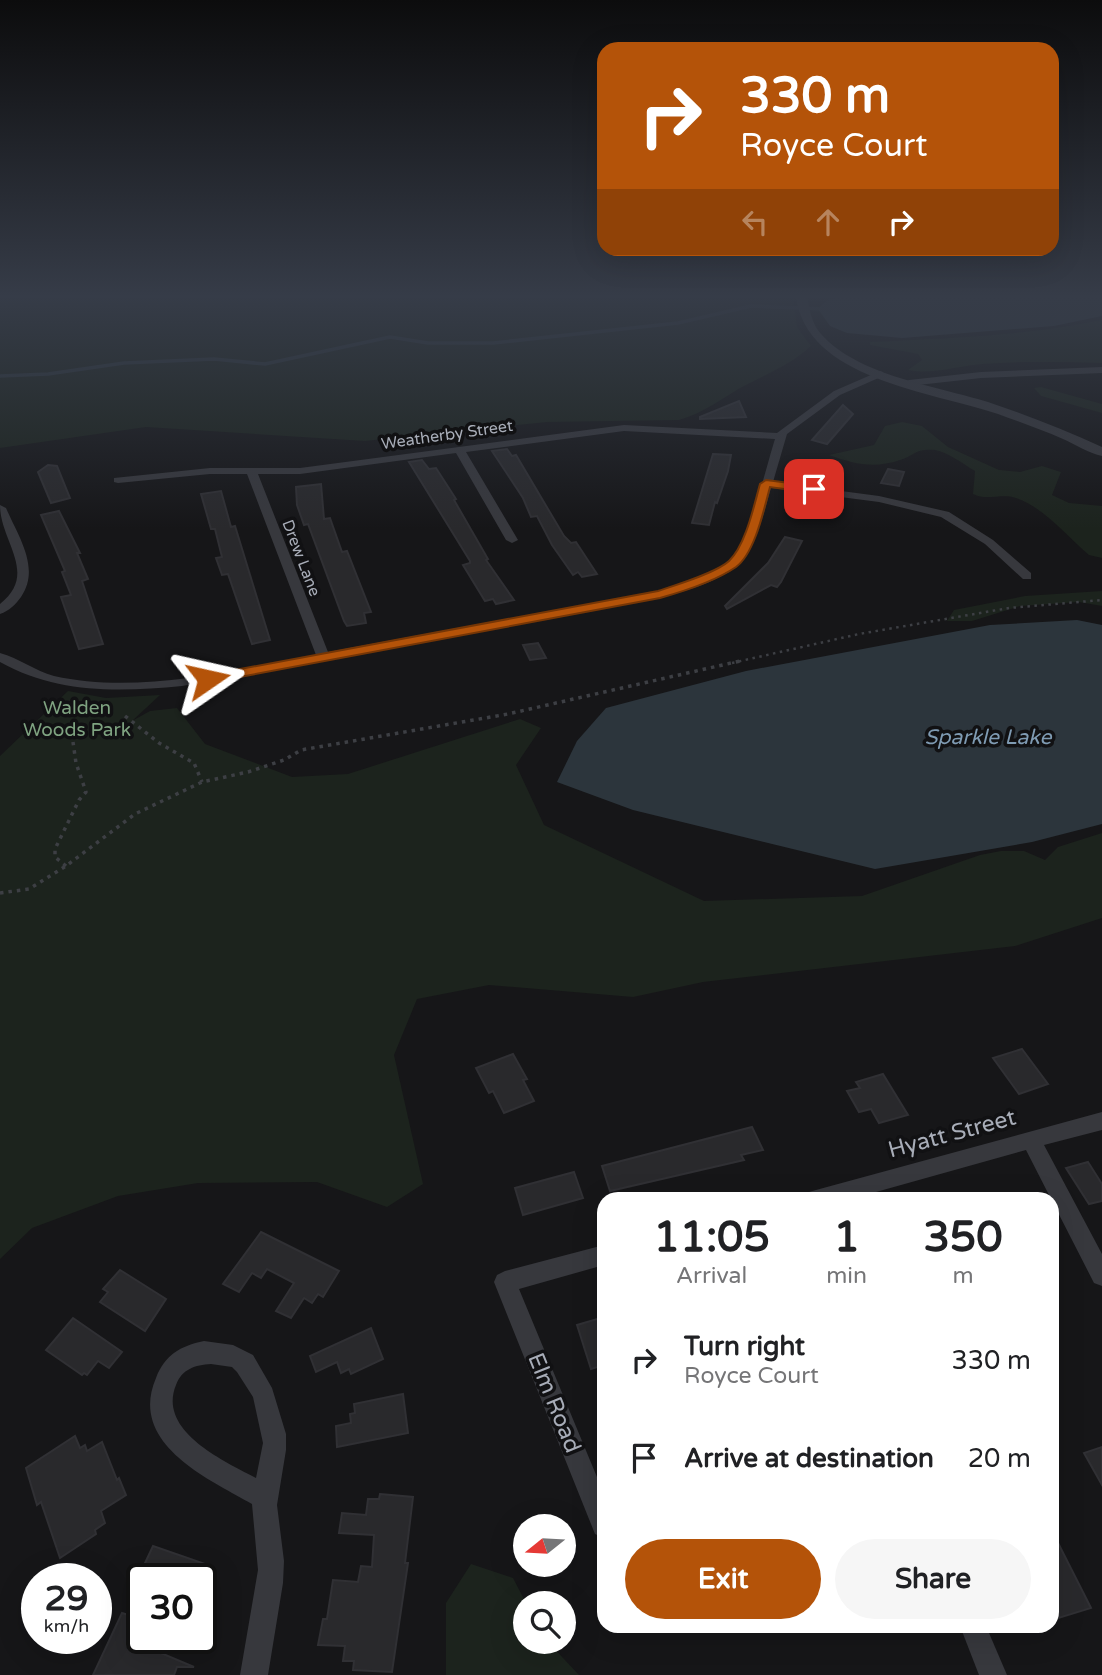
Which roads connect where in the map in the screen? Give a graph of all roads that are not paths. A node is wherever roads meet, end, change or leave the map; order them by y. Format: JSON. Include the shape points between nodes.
{"nodes":[{"id":1,"x":1006,"y":373,"type":"edge"},
{"id":2,"x":880,"y":374,"type":"joint"},
{"id":3,"x":909,"y":383,"type":"junction"},
{"id":4,"x":780,"y":436,"type":"junction"},
{"id":5,"x":1095,"y":445,"type":"edge"},
{"id":6,"x":459,"y":449,"type":"junction"},
{"id":7,"x":1102,"y":452,"type":"edge"},
{"id":8,"x":251,"y":471,"type":"junction"},
{"id":9,"x":118,"y":480,"type":"dead end"},
{"id":10,"x":766,"y":484,"type":"junction"},
{"id":11,"x":0,"y":508,"type":"edge"},
{"id":12,"x":512,"y":540,"type":"dead end"},
{"id":13,"x":1027,"y":576,"type":"dead end"},
{"id":14,"x":0,"y":610,"type":"edge"},
{"id":15,"x":0,"y":657,"type":"edge"},
{"id":16,"x":323,"y":657,"type":"junction"},
{"id":17,"x":1102,"y":1121,"type":"edge"},
{"id":18,"x":1031,"y":1140,"type":"junction"},
{"id":19,"x":842,"y":1192,"type":"edge"},
{"id":20,"x":1058,"y":1192,"type":"edge"},
{"id":21,"x":1059,"y":1194,"type":"edge"},
{"id":22,"x":597,"y":1257,"type":"edge"},
{"id":23,"x":1102,"y":1276,"type":"edge"},
{"id":24,"x":265,"y":1497,"type":"junction"},
{"id":25,"x":597,"y":1508,"type":"edge"},
{"id":26,"x":976,"y":1633,"type":"edge"},
{"id":27,"x":254,"y":1675,"type":"edge"},
{"id":28,"x":993,"y":1675,"type":"edge"}],
"edges":[{"from":1,"to":3,"type":"street"},
{"from":2,"to":3,"type":"street"},
{"from":2,"to":4,"type":"street","via":[[837,393]]},
{"from":3,"to":5,"type":"street"},
{"from":4,"to":6,"type":"street","name":"Weatherby Street","via":[[624,428]]},
{"from":4,"to":10,"type":"street"},
{"from":5,"to":7,"type":"street"},
{"from":6,"to":8,"type":"street","name":"Weatherby Street","via":[[320,469]]},
{"from":6,"to":12,"type":"street"},
{"from":8,"to":9,"type":"street","name":"Weatherby Street"},
{"from":8,"to":16,"type":"street","name":"Drew Lane"},
{"from":10,"to":13,"type":"street","via":[[878,499],[945,514],[989,542]]},
{"from":10,"to":16,"type":"street","via":[[756,519],[733,564],[688,586]]},
{"from":11,"to":14,"type":"street","via":[[26,570],[18,596]]},
{"from":15,"to":16,"type":"street","via":[[54,678],[111,687],[208,679]]},
{"from":17,"to":18,"type":"street","name":"Hyatt Street"},
{"from":18,"to":19,"type":"street","name":"Hyatt Street"},
{"from":18,"to":20,"type":"street"},
{"from":21,"to":23,"type":"street"},
{"from":22,"to":25,"type":"street","name":"Elm Road","via":[[505,1282]]},
{"from":24,"to":24,"type":"street","via":[[185,1450],[166,1428],[161,1406],[163,1381],[175,1364],[212,1352],[240,1359],[258,1383],[275,1440]]},
{"from":24,"to":27,"type":"street","via":[[272,1568]]},
{"from":26,"to":28,"type":"street"}]}
